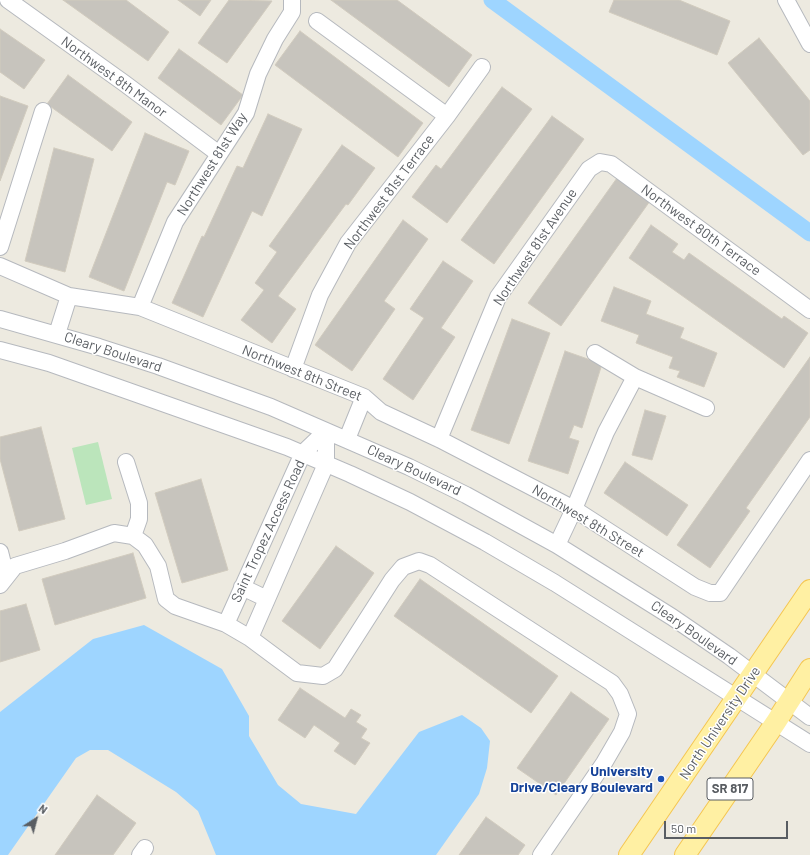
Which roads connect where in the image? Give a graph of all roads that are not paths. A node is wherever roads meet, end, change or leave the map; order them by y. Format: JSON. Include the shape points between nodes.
{"nodes":[{"id":1,"x":8,"y":0,"type":"edge"},
{"id":2,"x":292,"y":0,"type":"edge"},
{"id":3,"x":786,"y":0,"type":"edge"},
{"id":4,"x":317,"y":21,"type":"dead end"},
{"id":5,"x":809,"y":42,"type":"edge"},
{"id":6,"x":482,"y":67,"type":"dead end"},
{"id":7,"x":44,"y":111,"type":"dead end"},
{"id":8,"x":447,"y":116,"type":"junction"},
{"id":9,"x":219,"y":154,"type":"junction"},
{"id":10,"x":589,"y":169,"type":"joint"},
{"id":11,"x":0,"y":247,"type":"edge"},
{"id":12,"x":0,"y":266,"type":"edge"},
{"id":13,"x":69,"y":296,"type":"junction"},
{"id":14,"x":140,"y":307,"type":"junction"},
{"id":15,"x":810,"y":310,"type":"edge"},
{"id":16,"x":0,"y":319,"type":"edge"},
{"id":17,"x":57,"y":334,"type":"junction"},
{"id":18,"x":0,"y":350,"type":"edge"},
{"id":19,"x":595,"y":353,"type":"dead end"},
{"id":20,"x":293,"y":369,"type":"junction"},
{"id":21,"x":635,"y":377,"type":"junction"},
{"id":22,"x":364,"y":397,"type":"junction"},
{"id":23,"x":706,"y":408,"type":"dead end"},
{"id":24,"x":326,"y":430,"type":"junction"},
{"id":25,"x":347,"y":439,"type":"junction"},
{"id":26,"x":439,"y":439,"type":"junction"},
{"id":27,"x":303,"y":453,"type":"junction"},
{"id":28,"x":810,"y":460,"type":"edge"},
{"id":29,"x":126,"y":462,"type":"dead end"},
{"id":30,"x":326,"y":464,"type":"junction"},
{"id":31,"x":574,"y":510,"type":"junction"},
{"id":32,"x":133,"y":536,"type":"junction"},
{"id":33,"x":557,"y":546,"type":"junction"},
{"id":34,"x":0,"y":552,"type":"edge"},
{"id":35,"x":3,"y":581,"type":"edge"},
{"id":36,"x":242,"y":587,"type":"junction"},
{"id":37,"x":810,"y":590,"type":"edge"},
{"id":38,"x":267,"y":599,"type":"junction"},
{"id":39,"x":226,"y":624,"type":"junction"},
{"id":40,"x":250,"y":638,"type":"junction"},
{"id":41,"x":810,"y":669,"type":"edge"},
{"id":42,"x":752,"y":674,"type":"junction"},
{"id":43,"x":736,"y":698,"type":"junction"},
{"id":44,"x":789,"y":702,"type":"junction"},
{"id":45,"x":810,"y":718,"type":"edge"},
{"id":46,"x":776,"y":722,"type":"junction"},
{"id":47,"x":810,"y":744,"type":"edge"},
{"id":48,"x":541,"y":855,"type":"edge"},
{"id":49,"x":629,"y":855,"type":"edge"},
{"id":50,"x":685,"y":855,"type":"edge"}],
"edges":[{"from":1,"to":9,"type":"street","name":"Northwest 8th Manor"},
{"from":2,"to":9,"type":"street","name":"Northwest 81st Way","via":[[292,12],[258,74],[246,113]]},
{"from":3,"to":5,"type":"street"},
{"from":4,"to":8,"type":"street"},
{"from":6,"to":8,"type":"street","name":"Northwest 81st Terrace"},
{"from":7,"to":11,"type":"street"},
{"from":8,"to":20,"type":"street","name":"Northwest 81st Terrace","via":[[348,243],[320,295]]},
{"from":9,"to":14,"type":"street","name":"Northwest 81st Way","via":[[175,222]]},
{"from":10,"to":15,"type":"street","name":"Northwest 80th Terrace","via":[[600,162],[611,164]]},
{"from":10,"to":26,"type":"street","name":"Northwest 81st Avenue","via":[[498,297]]},
{"from":12,"to":13,"type":"street","name":"Northwest 8th Street"},
{"from":13,"to":14,"type":"street","name":"Northwest 8th Street"},
{"from":13,"to":17,"type":"street"},
{"from":14,"to":20,"type":"street","name":"Northwest 8th Street"},
{"from":16,"to":17,"type":"street","name":"Cleary Boulevard"},
{"from":17,"to":24,"type":"street","name":"Cleary Boulevard","via":[[158,366]]},
{"from":18,"to":27,"type":"street","via":[[49,363]]},
{"from":19,"to":21,"type":"street"},
{"from":20,"to":22,"type":"street","name":"Northwest 8th Street"},
{"from":21,"to":23,"type":"street"},
{"from":21,"to":31,"type":"street","via":[[606,432]]},
{"from":22,"to":25,"type":"street"},
{"from":22,"to":26,"type":"street","name":"Northwest 8th Street","via":[[382,412]]},
{"from":24,"to":25,"type":"street","name":"Cleary Boulevard"},
{"from":24,"to":27,"type":"street","name":"Saint Tropez Access Road"},
{"from":24,"to":30,"type":"street","name":"Saint Tropez Access Road"},
{"from":25,"to":33,"type":"street","name":"Cleary Boulevard","via":[[466,495]]},
{"from":26,"to":31,"type":"street","name":"Northwest 8th Street"},
{"from":27,"to":30,"type":"street"},
{"from":27,"to":36,"type":"street","name":"Saint Tropez Access Road"},
{"from":28,"to":31,"type":"street","name":"Northwest 8th Street","via":[[720,593],[695,587]]},
{"from":29,"to":32,"type":"street","via":[[138,503],[139,519]]},
{"from":30,"to":38,"type":"street","name":"Saint Tropez Access Road"},
{"from":30,"to":43,"type":"street","via":[[410,502],[484,542],[555,583]]},
{"from":31,"to":33,"type":"street"},
{"from":32,"to":35,"type":"street","via":[[114,533],[65,552],[15,566]]},
{"from":32,"to":39,"type":"street","via":[[145,545],[158,566],[166,599],[175,606]]},
{"from":33,"to":42,"type":"street","name":"Cleary Boulevard","via":[[672,617]]},
{"from":34,"to":35,"type":"street"},
{"from":36,"to":38,"type":"street"},
{"from":36,"to":39,"type":"street","name":"Saint Tropez Access Road"},
{"from":37,"to":42,"type":"main road","name":"North University Drive","number":"SR 817"},
{"from":38,"to":40,"type":"street","name":"Saint Tropez Access Road"},
{"from":39,"to":40,"type":"street"},
{"from":40,"to":48,"type":"street","via":[[298,673],[323,676],[335,669],[392,580],[403,567],[419,561],[430,565],[612,683],[620,694],[628,714],[622,732],[604,763]]},
{"from":41,"to":44,"type":"main road","number":"SR 817"},
{"from":42,"to":43,"type":"main road","name":"North University Drive","number":"SR 817"},
{"from":42,"to":44,"type":"street","name":"Cleary Boulevard"},
{"from":43,"to":46,"type":"street"},
{"from":43,"to":49,"type":"main road","name":"North University Drive","number":"SR 817"},
{"from":44,"to":45,"type":"street","name":"Cleary Boulevard"},
{"from":44,"to":46,"type":"main road","number":"SR 817"},
{"from":46,"to":47,"type":"street"},
{"from":46,"to":50,"type":"main road","number":"SR 817"}]}
